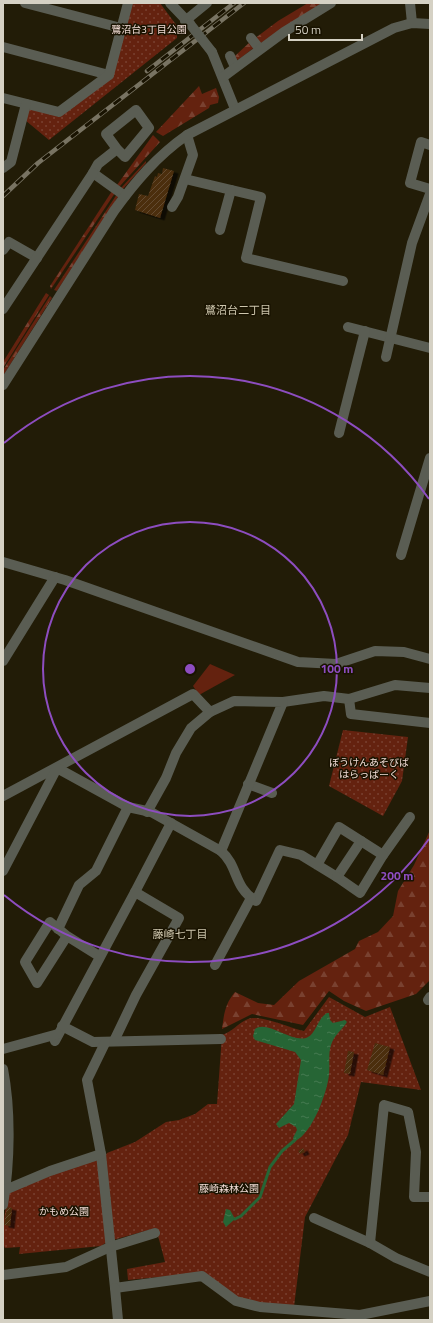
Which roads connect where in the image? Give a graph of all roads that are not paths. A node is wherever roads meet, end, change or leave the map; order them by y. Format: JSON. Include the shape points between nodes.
{"nodes":[{"id":1,"x":25,"y":3,"type":"edge"},
{"id":2,"x":128,"y":3,"type":"edge"},
{"id":3,"x":170,"y":3,"type":"edge"},
{"id":4,"x":331,"y":3,"type":"edge"},
{"id":5,"x":410,"y":3,"type":"edge"},
{"id":6,"x":206,"y":4,"type":"edge"},
{"id":7,"x":188,"y":22,"type":"junction"},
{"id":8,"x":412,"y":23,"type":"junction"},
{"id":9,"x":430,"y":24,"type":"edge"},
{"id":10,"x":121,"y":28,"type":"junction"},
{"id":11,"x":251,"y":38,"type":"dead end"},
{"id":12,"x":3,"y":47,"type":"edge"},
{"id":13,"x":259,"y":48,"type":"junction"},
{"id":14,"x":230,"y":56,"type":"dead end"},
{"id":15,"x":236,"y":68,"type":"junction"},
{"id":16,"x":109,"y":75,"type":"junction"},
{"id":17,"x":223,"y":77,"type":"junction"},
{"id":18,"x":3,"y":98,"type":"edge"},
{"id":19,"x":26,"y":104,"type":"junction"},
{"id":20,"x":235,"y":109,"type":"junction"},
{"id":21,"x":187,"y":135,"type":"junction"},
{"id":22,"x":430,"y":145,"type":"edge"},
{"id":23,"x":117,"y":149,"type":"junction"},
{"id":24,"x":3,"y":168,"type":"edge"},
{"id":25,"x":94,"y":173,"type":"junction"},
{"id":26,"x":185,"y":179,"type":"junction"},
{"id":27,"x":430,"y":189,"type":"edge"},
{"id":28,"x":231,"y":190,"type":"junction"},
{"id":29,"x":430,"y":194,"type":"edge"},
{"id":30,"x":125,"y":196,"type":"junction"},
{"id":31,"x":172,"y":207,"type":"dead end"},
{"id":32,"x":220,"y":230,"type":"dead end"},
{"id":33,"x":3,"y":250,"type":"edge"},
{"id":34,"x":37,"y":258,"type":"junction"},
{"id":35,"x":343,"y":281,"type":"dead end"},
{"id":36,"x":3,"y":309,"type":"edge"},
{"id":37,"x":348,"y":327,"type":"dead end"},
{"id":38,"x":365,"y":331,"type":"junction"},
{"id":39,"x":390,"y":338,"type":"junction"},
{"id":40,"x":430,"y":348,"type":"edge"},
{"id":41,"x":386,"y":357,"type":"dead end"},
{"id":42,"x":3,"y":385,"type":"edge"},
{"id":43,"x":339,"y":433,"type":"dead end"},
{"id":44,"x":430,"y":458,"type":"edge"},
{"id":45,"x":401,"y":555,"type":"dead end"},
{"id":46,"x":3,"y":562,"type":"edge"},
{"id":47,"x":55,"y":577,"type":"junction"},
{"id":48,"x":430,"y":659,"type":"edge"},
{"id":49,"x":3,"y":662,"type":"edge"},
{"id":50,"x":430,"y":688,"type":"edge"},
{"id":51,"x":349,"y":699,"type":"junction"},
{"id":52,"x":283,"y":702,"type":"junction"},
{"id":53,"x":210,"y":712,"type":"junction"},
{"id":54,"x":430,"y":723,"type":"edge"},
{"id":55,"x":57,"y":768,"type":"junction"},
{"id":56,"x":248,"y":784,"type":"junction"},
{"id":57,"x":272,"y":793,"type":"dead end"},
{"id":58,"x":3,"y":796,"type":"edge"},
{"id":59,"x":128,"y":807,"type":"junction"},
{"id":60,"x":147,"y":812,"type":"junction"},
{"id":61,"x":410,"y":817,"type":"dead end"},
{"id":62,"x":171,"y":823,"type":"junction"},
{"id":63,"x":361,"y":841,"type":"junction"},
{"id":64,"x":221,"y":851,"type":"junction"},
{"id":65,"x":383,"y":855,"type":"junction"},
{"id":66,"x":317,"y":865,"type":"junction"},
{"id":67,"x":3,"y":871,"type":"edge"},
{"id":68,"x":337,"y":877,"type":"junction"},
{"id":69,"x":135,"y":892,"type":"junction"},
{"id":70,"x":251,"y":898,"type":"junction"},
{"id":71,"x":58,"y":929,"type":"junction"},
{"id":72,"x":67,"y":936,"type":"junction"},
{"id":73,"x":99,"y":956,"type":"junction"},
{"id":74,"x":215,"y":965,"type":"dead end"},
{"id":75,"x":58,"y":1034,"type":"junction"},
{"id":76,"x":221,"y":1039,"type":"dead end"},
{"id":77,"x":110,"y":1042,"type":"junction"},
{"id":78,"x":3,"y":1049,"type":"edge"},
{"id":79,"x":3,"y":1069,"type":"edge"},
{"id":80,"x":101,"y":1154,"type":"junction"},
{"id":81,"x":5,"y":1158,"type":"edge"},
{"id":82,"x":6,"y":1190,"type":"junction"},
{"id":83,"x":430,"y":1197,"type":"edge"},
{"id":84,"x":3,"y":1205,"type":"edge"},
{"id":85,"x":314,"y":1218,"type":"dead end"},
{"id":86,"x":155,"y":1233,"type":"dead end"},
{"id":87,"x":370,"y":1243,"type":"junction"},
{"id":88,"x":110,"y":1247,"type":"junction"},
{"id":89,"x":430,"y":1272,"type":"edge"},
{"id":90,"x":3,"y":1276,"type":"edge"},
{"id":91,"x":115,"y":1288,"type":"junction"},
{"id":92,"x":430,"y":1301,"type":"edge"},
{"id":93,"x":118,"y":1320,"type":"edge"}],
"edges":[{"from":1,"to":10,"type":"street"},
{"from":2,"to":10,"type":"street"},
{"from":3,"to":7,"type":"street"},
{"from":4,"to":13,"type":"street"},
{"from":5,"to":8,"type":"street"},
{"from":6,"to":7,"type":"street"},
{"from":7,"to":17,"type":"street","bridge":true,"via":[[212,52]]},
{"from":8,"to":9,"type":"street"},
{"from":8,"to":20,"type":"street","via":[[374,37]]},
{"from":10,"to":16,"type":"street"},
{"from":11,"to":13,"type":"street"},
{"from":12,"to":16,"type":"street"},
{"from":13,"to":15,"type":"street"},
{"from":14,"to":15,"type":"street"},
{"from":15,"to":17,"type":"street"},
{"from":16,"to":19,"type":"street","via":[[59,112]]},
{"from":17,"to":20,"type":"street"},
{"from":18,"to":19,"type":"street"},
{"from":19,"to":24,"type":"street","via":[[11,162]]},
{"from":20,"to":21,"type":"street"},
{"from":21,"to":26,"type":"street","via":[[193,155]]},
{"from":21,"to":30,"type":"street","via":[[157,159]]},
{"from":22,"to":27,"type":"street","via":[[421,142],[410,183]]},
{"from":23,"to":23,"type":"street","via":[[125,157],[149,128],[136,110],[106,134]]},
{"from":23,"to":25,"type":"street","via":[[98,164]]},
{"from":25,"to":30,"type":"street"},
{"from":25,"to":34,"type":"street"},
{"from":26,"to":28,"type":"street"},
{"from":26,"to":31,"type":"street"},
{"from":28,"to":32,"type":"street"},
{"from":28,"to":35,"type":"street","via":[[261,198],[246,258]]},
{"from":29,"to":39,"type":"street","via":[[412,243]]},
{"from":30,"to":42,"type":"street"},
{"from":33,"to":34,"type":"street","via":[[9,242]]},
{"from":34,"to":36,"type":"street"},
{"from":37,"to":38,"type":"street"},
{"from":38,"to":39,"type":"street"},
{"from":38,"to":43,"type":"street"},
{"from":39,"to":40,"type":"street"},
{"from":39,"to":41,"type":"street"},
{"from":44,"to":45,"type":"street"},
{"from":46,"to":47,"type":"street"},
{"from":47,"to":48,"type":"street","via":[[298,662],[336,664],[375,651],[404,652]]},
{"from":47,"to":49,"type":"street"},
{"from":50,"to":51,"type":"street","via":[[395,685]]},
{"from":51,"to":52,"type":"street","via":[[324,696]]},
{"from":51,"to":54,"type":"street","via":[[352,714]]},
{"from":52,"to":53,"type":"street","via":[[234,701]]},
{"from":52,"to":56,"type":"street"},
{"from":53,"to":55,"type":"street","via":[[193,694]]},
{"from":53,"to":60,"type":"street","via":[[191,728]]},
{"from":55,"to":58,"type":"street"},
{"from":55,"to":59,"type":"street"},
{"from":55,"to":67,"type":"street"},
{"from":56,"to":57,"type":"street"},
{"from":56,"to":64,"type":"street"},
{"from":59,"to":60,"type":"street"},
{"from":59,"to":71,"type":"street","via":[[96,871],[79,885]]},
{"from":60,"to":62,"type":"street"},
{"from":61,"to":65,"type":"street"},
{"from":62,"to":64,"type":"street"},
{"from":62,"to":69,"type":"street"},
{"from":63,"to":65,"type":"street"},
{"from":63,"to":66,"type":"street","via":[[339,827]]},
{"from":63,"to":68,"type":"street"},
{"from":64,"to":70,"type":"street","via":[[230,859],[241,889]]},
{"from":65,"to":68,"type":"street","via":[[360,893]]},
{"from":66,"to":68,"type":"street"},
{"from":66,"to":70,"type":"street","via":[[301,855],[280,850],[256,901]]},
{"from":69,"to":73,"type":"street"},
{"from":69,"to":77,"type":"street","via":[[178,918]]},
{"from":70,"to":74,"type":"street"},
{"from":71,"to":72,"type":"street"},
{"from":71,"to":72,"type":"street","via":[[50,922],[24,962],[37,983]]},
{"from":72,"to":73,"type":"street"},
{"from":73,"to":75,"type":"street"},
{"from":75,"to":77,"type":"street","via":[[93,1042]]},
{"from":75,"to":78,"type":"street"},
{"from":76,"to":77,"type":"street"},
{"from":77,"to":80,"type":"street","via":[[86,1080]]},
{"from":79,"to":81,"type":"street","via":[[8,1097]]},
{"from":80,"to":82,"type":"street","via":[[50,1171]]},
{"from":80,"to":88,"type":"street"},
{"from":81,"to":82,"type":"street"},
{"from":82,"to":84,"type":"street"},
{"from":83,"to":87,"type":"street","via":[[414,1197],[416,1152],[408,1112],[384,1105]]},
{"from":85,"to":87,"type":"street"},
{"from":86,"to":88,"type":"street"},
{"from":87,"to":89,"type":"street","via":[[396,1258]]},
{"from":88,"to":90,"type":"street","via":[[66,1267]]},
{"from":88,"to":91,"type":"street"},
{"from":91,"to":92,"type":"street","via":[[202,1276],[236,1301],[260,1307],[360,1315]]},
{"from":91,"to":93,"type":"street"}]}
